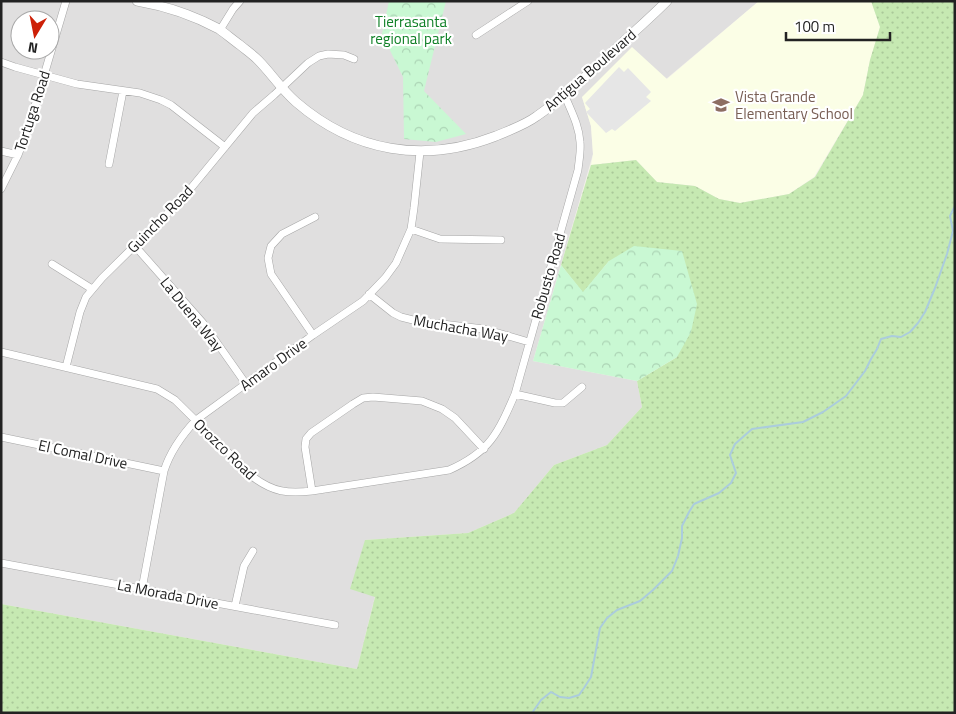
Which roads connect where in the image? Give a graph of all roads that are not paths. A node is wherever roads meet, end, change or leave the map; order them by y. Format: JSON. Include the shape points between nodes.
{"nodes":[{"id":1,"x":66,"y":1,"type":"edge"},
{"id":2,"x":137,"y":1,"type":"edge"},
{"id":3,"x":240,"y":1,"type":"edge"},
{"id":4,"x":528,"y":1,"type":"edge"},
{"id":5,"x":662,"y":3,"type":"edge"},
{"id":6,"x":220,"y":30,"type":"junction"},
{"id":7,"x":476,"y":35,"type":"dead end"},
{"id":8,"x":354,"y":60,"type":"dead end"},
{"id":9,"x":1,"y":62,"type":"edge"},
{"id":10,"x":44,"y":76,"type":"junction"},
{"id":11,"x":282,"y":88,"type":"junction"},
{"id":12,"x":123,"y":91,"type":"junction"},
{"id":13,"x":565,"y":96,"type":"junction"},
{"id":14,"x":226,"y":147,"type":"junction"},
{"id":15,"x":1,"y":151,"type":"edge"},
{"id":16,"x":420,"y":152,"type":"junction"},
{"id":17,"x":18,"y":155,"type":"junction"},
{"id":18,"x":109,"y":164,"type":"dead end"},
{"id":19,"x":1,"y":189,"type":"edge"},
{"id":20,"x":315,"y":216,"type":"dead end"},
{"id":21,"x":411,"y":229,"type":"junction"},
{"id":22,"x":501,"y":240,"type":"dead end"},
{"id":23,"x":135,"y":246,"type":"junction"},
{"id":24,"x":52,"y":264,"type":"dead end"},
{"id":25,"x":92,"y":289,"type":"junction"},
{"id":26,"x":369,"y":294,"type":"junction"},
{"id":27,"x":312,"y":335,"type":"junction"},
{"id":28,"x":529,"y":342,"type":"junction"},
{"id":29,"x":1,"y":352,"type":"edge"},
{"id":30,"x":66,"y":367,"type":"junction"},
{"id":31,"x":246,"y":384,"type":"junction"},
{"id":32,"x":582,"y":388,"type":"dead end"},
{"id":33,"x":515,"y":394,"type":"junction"},
{"id":34,"x":196,"y":420,"type":"junction"},
{"id":35,"x":1,"y":437,"type":"edge"},
{"id":36,"x":484,"y":450,"type":"junction"},
{"id":37,"x":164,"y":471,"type":"junction"},
{"id":38,"x":312,"y":491,"type":"junction"},
{"id":39,"x":253,"y":551,"type":"dead end"},
{"id":40,"x":1,"y":563,"type":"edge"},
{"id":41,"x":142,"y":589,"type":"junction"},
{"id":42,"x":235,"y":606,"type":"junction"},
{"id":43,"x":335,"y":625,"type":"dead end"}],
"edges":[{"from":1,"to":10,"type":"street","name":"Tortuga Road"},
{"from":2,"to":6,"type":"street","name":"Antigua Boulevard","via":[[183,12]]},
{"from":3,"to":6,"type":"street"},
{"from":4,"to":7,"type":"street"},
{"from":5,"to":13,"type":"street","name":"Antigua Boulevard"},
{"from":6,"to":11,"type":"street","name":"Antigua Boulevard","via":[[257,59]]},
{"from":8,"to":11,"type":"street","name":"Guincho Road","via":[[344,55],[319,56],[308,62]]},
{"from":9,"to":10,"type":"street"},
{"from":10,"to":12,"type":"street"},
{"from":10,"to":17,"type":"street","name":"Tortuga Road"},
{"from":11,"to":14,"type":"street","name":"Guincho Road","via":[[253,113]]},
{"from":11,"to":16,"type":"street","name":"Antigua Boulevard","via":[[309,113],[362,142]]},
{"from":12,"to":14,"type":"street","via":[[140,93],[171,105]]},
{"from":12,"to":18,"type":"street"},
{"from":13,"to":16,"type":"street","name":"Antigua Boulevard","via":[[535,118],[479,142]]},
{"from":13,"to":28,"type":"street","name":"Robusto Road","via":[[578,129],[578,170]]},
{"from":14,"to":23,"type":"street","name":"Guincho Road"},
{"from":15,"to":17,"type":"street"},
{"from":16,"to":21,"type":"street","name":"Amaro Drive"},
{"from":17,"to":19,"type":"street","name":"Tortuga Road"},
{"from":20,"to":27,"type":"street","via":[[282,234],[271,246],[268,258],[271,274]]},
{"from":21,"to":22,"type":"street","via":[[440,238]]},
{"from":21,"to":26,"type":"street","name":"Amaro Drive","via":[[396,263]]},
{"from":23,"to":25,"type":"street","name":"Guincho Road"},
{"from":23,"to":31,"type":"street","name":"La Duena Way","via":[[203,323]]},
{"from":24,"to":25,"type":"street"},
{"from":25,"to":30,"type":"street","name":"Guincho Road","via":[[80,312]]},
{"from":26,"to":27,"type":"street","name":"Amaro Drive"},
{"from":26,"to":28,"type":"street","name":"Muchacha Way","via":[[400,317],[484,329]]},
{"from":27,"to":31,"type":"street","name":"Amaro Drive"},
{"from":28,"to":33,"type":"street","name":"Robusto Road"},
{"from":29,"to":30,"type":"street","name":"Orozco Road"},
{"from":30,"to":34,"type":"street","name":"Orozco Road","via":[[157,389],[175,400]]},
{"from":31,"to":34,"type":"street","name":"Amaro Drive"},
{"from":32,"to":33,"type":"street","via":[[563,403]]},
{"from":33,"to":36,"type":"street","name":"Robusto Road"},
{"from":34,"to":37,"type":"street","name":"Amaro Drive","via":[[182,435]]},
{"from":34,"to":38,"type":"street","name":"Orozco Road","via":[[264,485],[296,493]]},
{"from":35,"to":37,"type":"street","name":"El Comal Drive"},
{"from":36,"to":38,"type":"street","name":"Orozco Road","via":[[449,470]]},
{"from":36,"to":38,"type":"street","via":[[442,408],[422,401],[364,398],[306,439]]},
{"from":37,"to":41,"type":"street","name":"Amaro Drive"},
{"from":39,"to":42,"type":"street","via":[[244,566]]},
{"from":40,"to":41,"type":"street","name":"La Morada Drive"},
{"from":41,"to":42,"type":"street","name":"La Morada Drive"},
{"from":42,"to":43,"type":"street","name":"La Morada Drive"}]}
